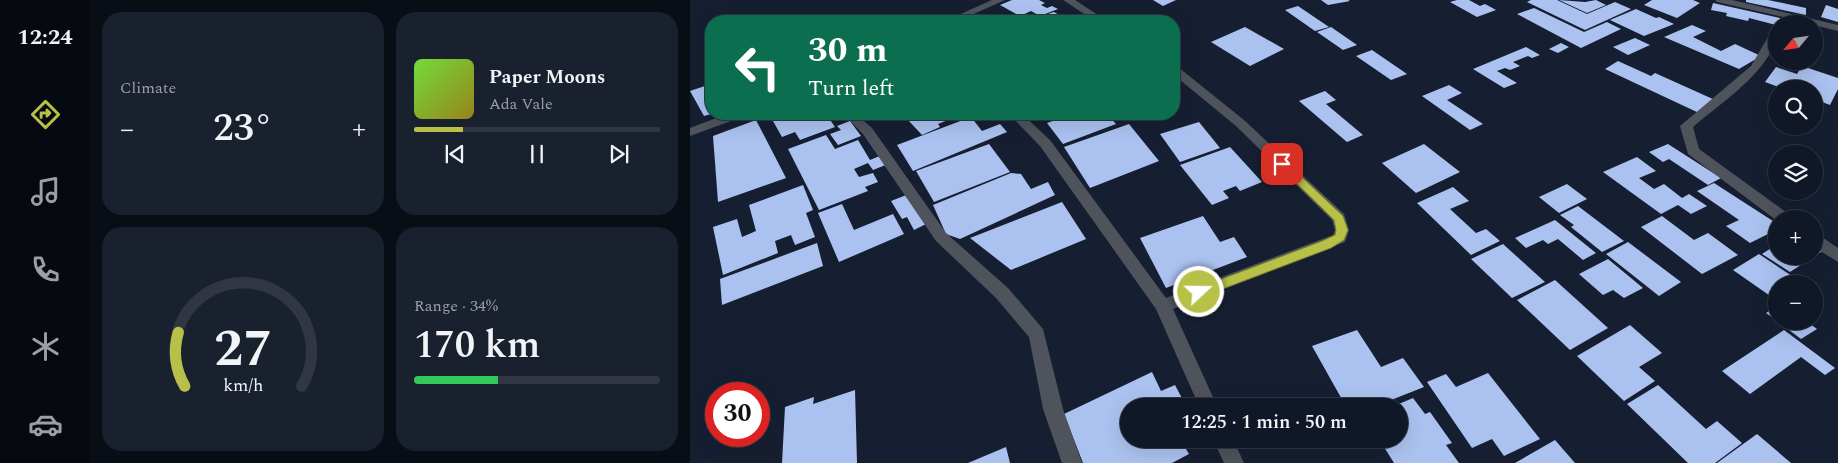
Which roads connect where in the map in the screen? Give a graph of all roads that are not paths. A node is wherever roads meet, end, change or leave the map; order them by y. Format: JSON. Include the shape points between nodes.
{"nodes":[{"id":1,"x":1000,"y":0,"type":"edge"},
{"id":2,"x":1068,"y":0,"type":"edge"},
{"id":3,"x":1720,"y":0,"type":"edge"},
{"id":4,"x":964,"y":15,"type":"edge"},
{"id":5,"x":1092,"y":15,"type":"edge"},
{"id":6,"x":1768,"y":15,"type":"edge"},
{"id":7,"x":1823,"y":26,"type":"edge"},
{"id":8,"x":1838,"y":28,"type":"edge"},
{"id":9,"x":1768,"y":46,"type":"edge"},
{"id":10,"x":1180,"y":74,"type":"edge"},
{"id":11,"x":722,"y":120,"type":"edge"},
{"id":12,"x":855,"y":120,"type":"edge"},
{"id":13,"x":1021,"y":120,"type":"edge"},
{"id":14,"x":690,"y":132,"type":"edge"},
{"id":15,"x":1772,"y":210,"type":"edge"},
{"id":16,"x":1823,"y":245,"type":"edge"},
{"id":17,"x":1838,"y":256,"type":"edge"},
{"id":18,"x":1163,"y":306,"type":"junction"},
{"id":19,"x":1204,"y":398,"type":"edge"},
{"id":20,"x":1227,"y":448,"type":"edge"},
{"id":21,"x":1072,"y":463,"type":"edge"},
{"id":22,"x":1234,"y":463,"type":"edge"}],
"edges":[{"from":1,"to":4,"type":"street"},
{"from":2,"to":5,"type":"street"},
{"from":3,"to":6,"type":"street"},
{"from":7,"to":8,"type":"street"},
{"from":9,"to":15,"type":"street","via":[[1755,68],[1686,126],[1693,151]]},
{"from":10,"to":18,"type":"street","via":[[1240,123],[1339,218],[1342,230],[1340,238],[1326,244]]},
{"from":11,"to":14,"type":"street"},
{"from":12,"to":21,"type":"street","via":[[868,131],[941,237],[1002,293],[1037,334],[1053,409]]},
{"from":13,"to":18,"type":"street","via":[[1045,143]]},
{"from":16,"to":17,"type":"street"},
{"from":18,"to":19,"type":"street"},
{"from":20,"to":22,"type":"street"}]}
